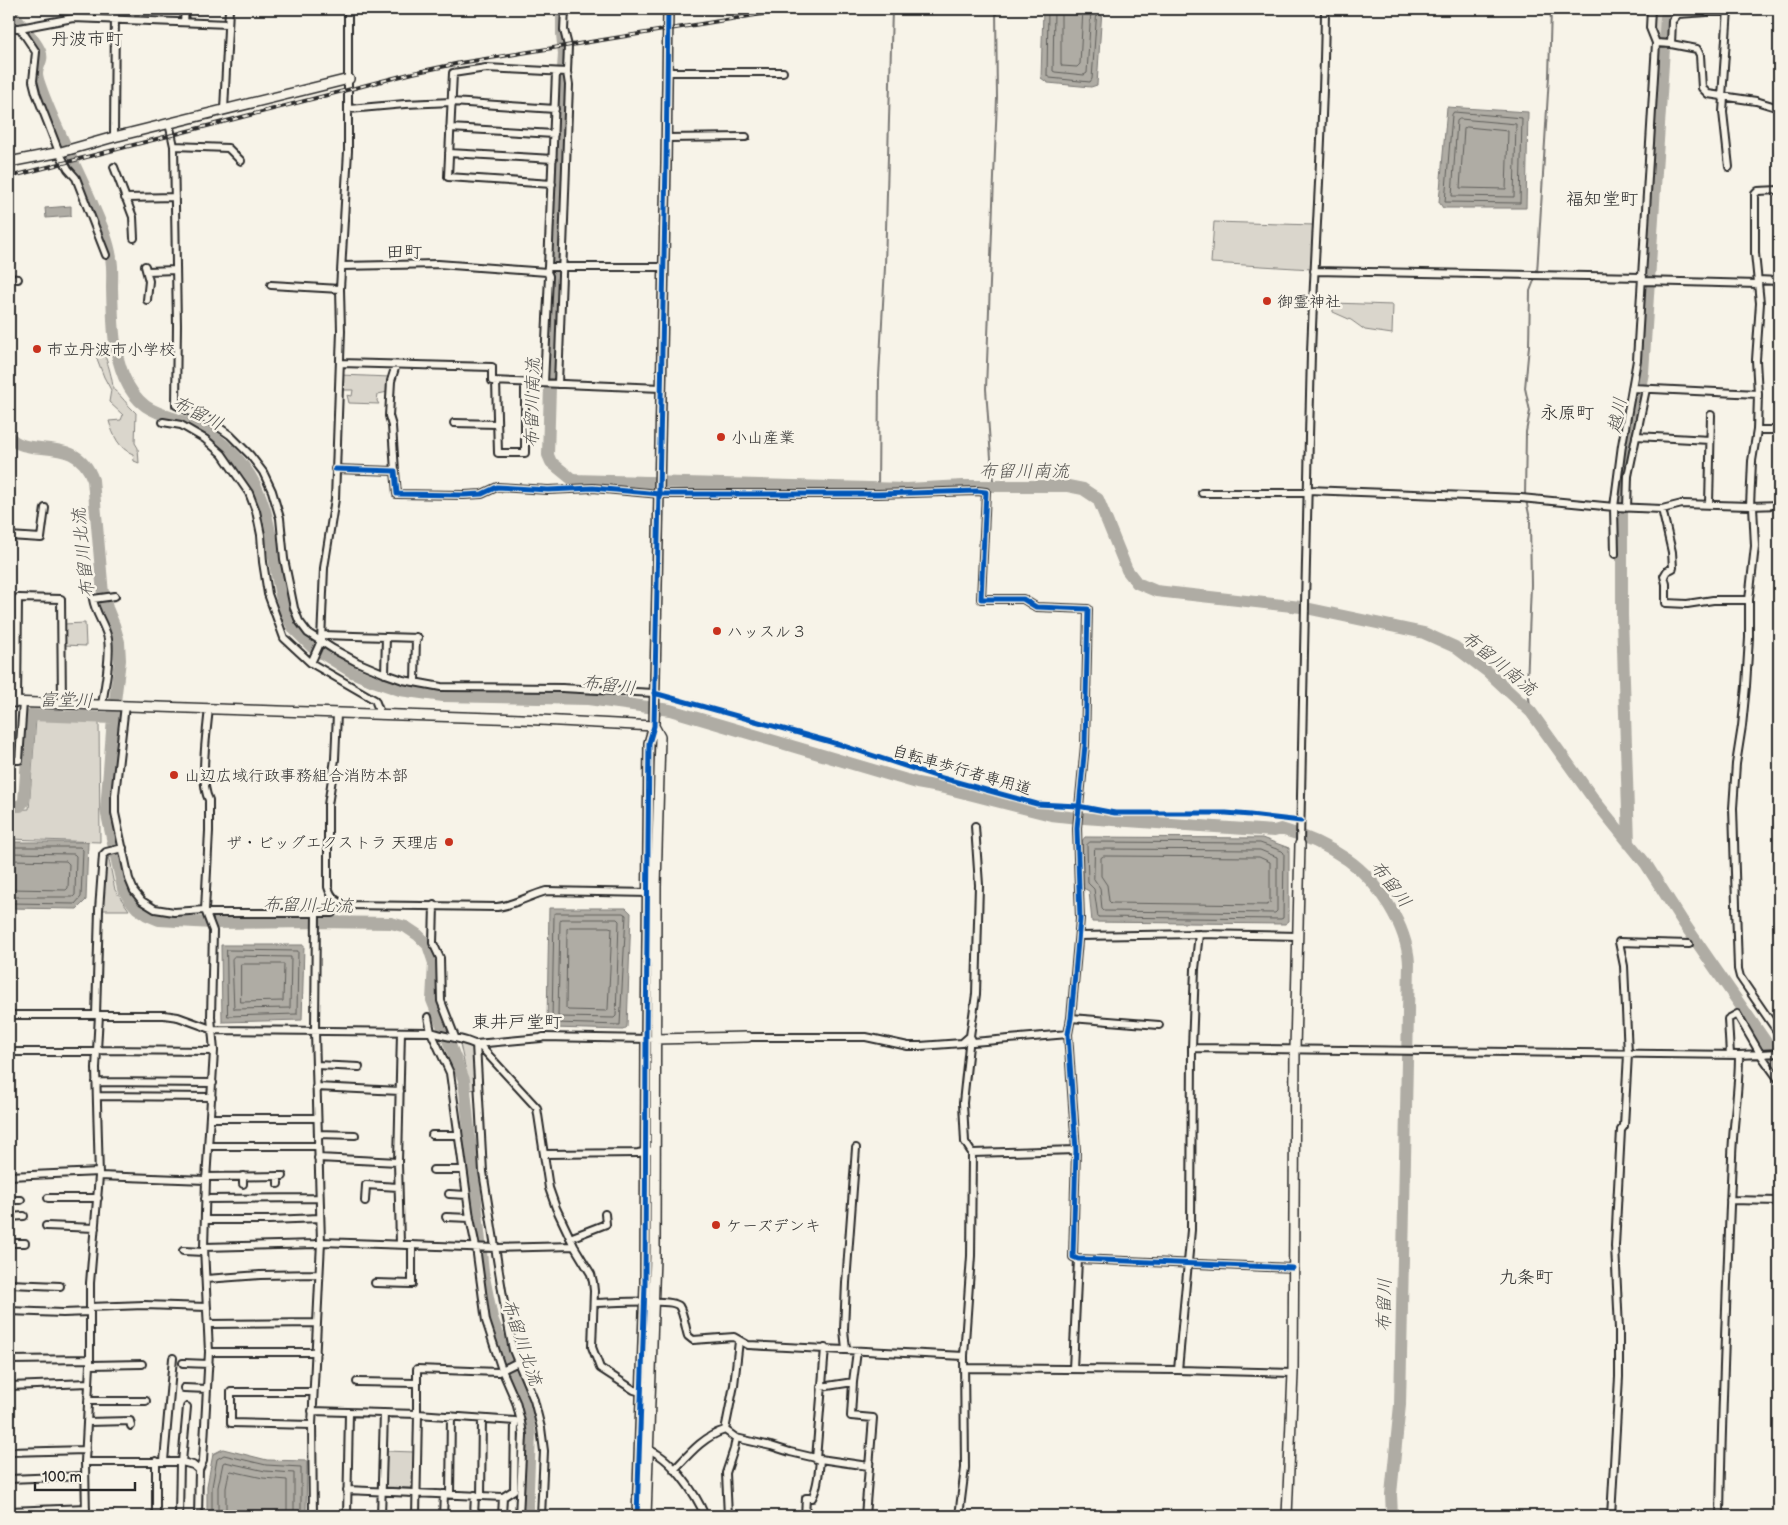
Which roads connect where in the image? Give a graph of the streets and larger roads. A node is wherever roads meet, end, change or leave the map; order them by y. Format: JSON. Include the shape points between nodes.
{"nodes":[{"id":1,"x":115,"y":9,"type":"edge"},
{"id":2,"x":185,"y":9,"type":"edge"},
{"id":3,"x":229,"y":9,"type":"edge"},
{"id":4,"x":348,"y":9,"type":"edge"},
{"id":5,"x":565,"y":9,"type":"edge"},
{"id":6,"x":668,"y":9,"type":"edge"},
{"id":7,"x":1325,"y":9,"type":"edge"},
{"id":8,"x":1651,"y":9,"type":"edge"},
{"id":9,"x":1728,"y":9,"type":"edge"},
{"id":10,"x":1752,"y":9,"type":"edge"},
{"id":11,"x":115,"y":18,"type":"junction"},
{"id":12,"x":184,"y":22,"type":"junction"},
{"id":13,"x":228,"y":24,"type":"junction"},
{"id":14,"x":22,"y":27,"type":"junction"},
{"id":15,"x":9,"y":28,"type":"edge"},
{"id":16,"x":1656,"y":43,"type":"junction"},
{"id":17,"x":1670,"y":44,"type":"junction"},
{"id":18,"x":556,"y":72,"type":"junction"},
{"id":19,"x":567,"y":72,"type":"junction"},
{"id":20,"x":667,"y":72,"type":"junction"},
{"id":21,"x":783,"y":72,"type":"dead end"},
{"id":22,"x":349,"y":79,"type":"junction"},
{"id":23,"x":1723,"y":97,"type":"junction"},
{"id":24,"x":452,"y":102,"type":"junction"},
{"id":25,"x":555,"y":108,"type":"junction"},
{"id":26,"x":1779,"y":108,"type":"edge"},
{"id":27,"x":349,"y":109,"type":"junction"},
{"id":28,"x":224,"y":110,"type":"junction"},
{"id":29,"x":169,"y":123,"type":"junction"},
{"id":30,"x":450,"y":128,"type":"junction"},
{"id":31,"x":554,"y":134,"type":"junction"},
{"id":32,"x":114,"y":137,"type":"junction"},
{"id":33,"x":746,"y":137,"type":"dead end"},
{"id":34,"x":666,"y":138,"type":"junction"},
{"id":35,"x":174,"y":146,"type":"junction"},
{"id":36,"x":60,"y":152,"type":"junction"},
{"id":37,"x":449,"y":153,"type":"junction"},
{"id":38,"x":553,"y":159,"type":"junction"},
{"id":39,"x":241,"y":161,"type":"dead end"},
{"id":40,"x":9,"y":162,"type":"edge"},
{"id":41,"x":114,"y":167,"type":"dead end"},
{"id":42,"x":1729,"y":167,"type":"dead end"},
{"id":43,"x":552,"y":184,"type":"junction"},
{"id":44,"x":1779,"y":190,"type":"edge"},
{"id":45,"x":174,"y":197,"type":"junction"},
{"id":46,"x":125,"y":198,"type":"junction"},
{"id":47,"x":134,"y":238,"type":"dead end"},
{"id":48,"x":106,"y":255,"type":"dead end"},
{"id":49,"x":342,"y":266,"type":"junction"},
{"id":50,"x":561,"y":267,"type":"junction"},
{"id":51,"x":664,"y":267,"type":"junction"},
{"id":52,"x":547,"y":269,"type":"junction"},
{"id":53,"x":176,"y":270,"type":"junction"},
{"id":54,"x":1314,"y":271,"type":"junction"},
{"id":55,"x":9,"y":278,"type":"edge"},
{"id":56,"x":18,"y":279,"type":"dead end"},
{"id":57,"x":1643,"y":279,"type":"junction"},
{"id":58,"x":1779,"y":281,"type":"edge"},
{"id":59,"x":1758,"y":282,"type":"junction"},
{"id":60,"x":271,"y":285,"type":"dead end"},
{"id":61,"x":340,"y":289,"type":"junction"},
{"id":62,"x":148,"y":300,"type":"dead end"},
{"id":63,"x":340,"y":364,"type":"junction"},
{"id":64,"x":396,"y":365,"type":"junction"},
{"id":65,"x":496,"y":382,"type":"junction"},
{"id":66,"x":525,"y":383,"type":"junction"},
{"id":67,"x":544,"y":383,"type":"junction"},
{"id":68,"x":558,"y":384,"type":"junction"},
{"id":69,"x":661,"y":388,"type":"junction"},
{"id":70,"x":1632,"y":388,"type":"junction"},
{"id":71,"x":1646,"y":389,"type":"junction"},
{"id":72,"x":1758,"y":394,"type":"junction"},
{"id":73,"x":1711,"y":415,"type":"dead end"},
{"id":74,"x":163,"y":422,"type":"dead end"},
{"id":75,"x":454,"y":424,"type":"dead end"},
{"id":76,"x":497,"y":424,"type":"junction"},
{"id":77,"x":1757,"y":430,"type":"junction"},
{"id":78,"x":1779,"y":430,"type":"edge"},
{"id":79,"x":1624,"y":434,"type":"junction"},
{"id":80,"x":1636,"y":435,"type":"junction"},
{"id":81,"x":1710,"y":440,"type":"junction"},
{"id":82,"x":335,"y":469,"type":"junction"},
{"id":83,"x":395,"y":471,"type":"junction"},
{"id":84,"x":659,"y":492,"type":"junction"},
{"id":85,"x":1307,"y":492,"type":"junction"},
{"id":86,"x":1202,"y":493,"type":"dead end"},
{"id":87,"x":1709,"y":504,"type":"junction"},
{"id":88,"x":1779,"y":505,"type":"edge"},
{"id":89,"x":1751,"y":506,"type":"junction"},
{"id":90,"x":1614,"y":507,"type":"junction"},
{"id":91,"x":45,"y":508,"type":"dead end"},
{"id":92,"x":1627,"y":508,"type":"junction"},
{"id":93,"x":1662,"y":509,"type":"junction"},
{"id":94,"x":9,"y":536,"type":"edge"},
{"id":95,"x":1615,"y":554,"type":"dead end"},
{"id":96,"x":113,"y":596,"type":"dead end"},
{"id":97,"x":1749,"y":600,"type":"junction"},
{"id":98,"x":386,"y":637,"type":"junction"},
{"id":99,"x":321,"y":640,"type":"junction"},
{"id":100,"x":312,"y":661,"type":"junction"},
{"id":101,"x":385,"y":674,"type":"junction"},
{"id":102,"x":415,"y":682,"type":"junction"},
{"id":103,"x":654,"y":696,"type":"junction"},
{"id":104,"x":16,"y":702,"type":"edge"},
{"id":105,"x":62,"y":703,"type":"junction"},
{"id":106,"x":104,"y":705,"type":"junction"},
{"id":107,"x":124,"y":705,"type":"junction"},
{"id":108,"x":209,"y":708,"type":"junction"},
{"id":109,"x":337,"y":714,"type":"junction"},
{"id":110,"x":381,"y":715,"type":"junction"},
{"id":111,"x":654,"y":723,"type":"junction"},
{"id":112,"x":9,"y":760,"type":"edge"},
{"id":113,"x":975,"y":826,"type":"dead end"},
{"id":114,"x":1300,"y":844,"type":"joint"},
{"id":115,"x":122,"y":848,"type":"junction"},
{"id":116,"x":652,"y":893,"type":"junction"},
{"id":117,"x":434,"y":905,"type":"junction"},
{"id":118,"x":206,"y":913,"type":"junction"},
{"id":119,"x":316,"y":913,"type":"junction"},
{"id":120,"x":332,"y":913,"type":"dead end"},
{"id":121,"x":1199,"y":934,"type":"junction"},
{"id":122,"x":1079,"y":936,"type":"junction"},
{"id":123,"x":1298,"y":936,"type":"junction"},
{"id":124,"x":1689,"y":944,"type":"dead end"},
{"id":125,"x":98,"y":1014,"type":"junction"},
{"id":126,"x":9,"y":1015,"type":"edge"},
{"id":127,"x":428,"y":1017,"type":"dead end"},
{"id":128,"x":1071,"y":1018,"type":"junction"},
{"id":129,"x":1159,"y":1025,"type":"dead end"},
{"id":130,"x":214,"y":1030,"type":"junction"},
{"id":131,"x":315,"y":1032,"type":"junction"},
{"id":132,"x":401,"y":1032,"type":"junction"},
{"id":133,"x":434,"y":1033,"type":"junction"},
{"id":134,"x":1068,"y":1034,"type":"junction"},
{"id":135,"x":1779,"y":1034,"type":"edge"},
{"id":136,"x":453,"y":1036,"type":"junction"},
{"id":137,"x":970,"y":1036,"type":"junction"},
{"id":138,"x":748,"y":1037,"type":"joint"},
{"id":139,"x":650,"y":1039,"type":"junction"},
{"id":140,"x":476,"y":1044,"type":"junction"},
{"id":141,"x":1192,"y":1048,"type":"junction"},
{"id":142,"x":1295,"y":1049,"type":"junction"},
{"id":143,"x":97,"y":1051,"type":"junction"},
{"id":144,"x":214,"y":1051,"type":"junction"},
{"id":145,"x":9,"y":1052,"type":"edge"},
{"id":146,"x":1779,"y":1053,"type":"edge"},
{"id":147,"x":1628,"y":1054,"type":"junction"},
{"id":148,"x":1763,"y":1054,"type":"junction"},
{"id":149,"x":1730,"y":1055,"type":"junction"},
{"id":150,"x":1739,"y":1055,"type":"junction"},
{"id":151,"x":316,"y":1065,"type":"junction"},
{"id":152,"x":360,"y":1067,"type":"dead end"},
{"id":153,"x":1779,"y":1080,"type":"edge"},
{"id":154,"x":96,"y":1082,"type":"junction"},
{"id":155,"x":213,"y":1083,"type":"junction"},
{"id":156,"x":316,"y":1087,"type":"junction"},
{"id":157,"x":400,"y":1091,"type":"junction"},
{"id":158,"x":97,"y":1096,"type":"junction"},
{"id":159,"x":212,"y":1097,"type":"junction"},
{"id":160,"x":210,"y":1118,"type":"junction"},
{"id":161,"x":317,"y":1118,"type":"junction"},
{"id":162,"x":318,"y":1134,"type":"junction"},
{"id":163,"x":355,"y":1135,"type":"dead end"},
{"id":164,"x":432,"y":1135,"type":"dead end"},
{"id":165,"x":458,"y":1135,"type":"junction"},
{"id":166,"x":208,"y":1146,"type":"junction"},
{"id":167,"x":318,"y":1146,"type":"junction"},
{"id":168,"x":856,"y":1148,"type":"dead end"},
{"id":169,"x":1076,"y":1150,"type":"junction"},
{"id":170,"x":650,"y":1151,"type":"junction"},
{"id":171,"x":972,"y":1152,"type":"junction"},
{"id":172,"x":544,"y":1154,"type":"junction"},
{"id":173,"x":318,"y":1158,"type":"junction"},
{"id":174,"x":398,"y":1162,"type":"junction"},
{"id":175,"x":432,"y":1170,"type":"dead end"},
{"id":176,"x":463,"y":1170,"type":"junction"},
{"id":177,"x":99,"y":1174,"type":"junction"},
{"id":178,"x":9,"y":1176,"type":"edge"},
{"id":179,"x":243,"y":1176,"type":"junction"},
{"id":180,"x":206,"y":1179,"type":"junction"},
{"id":181,"x":243,"y":1184,"type":"dead end"},
{"id":182,"x":278,"y":1184,"type":"dead end"},
{"id":183,"x":398,"y":1187,"type":"junction"},
{"id":184,"x":448,"y":1194,"type":"dead end"},
{"id":185,"x":467,"y":1196,"type":"junction"},
{"id":186,"x":48,"y":1198,"type":"dead end"},
{"id":187,"x":98,"y":1198,"type":"junction"},
{"id":188,"x":320,"y":1198,"type":"junction"},
{"id":189,"x":205,"y":1199,"type":"junction"},
{"id":190,"x":9,"y":1200,"type":"edge"},
{"id":191,"x":21,"y":1200,"type":"dead end"},
{"id":192,"x":1730,"y":1200,"type":"junction"},
{"id":193,"x":365,"y":1201,"type":"dead end"},
{"id":194,"x":1779,"y":1201,"type":"edge"},
{"id":195,"x":605,"y":1214,"type":"dead end"},
{"id":196,"x":24,"y":1216,"type":"dead end"},
{"id":197,"x":9,"y":1217,"type":"edge"},
{"id":198,"x":446,"y":1217,"type":"dead end"},
{"id":199,"x":320,"y":1218,"type":"junction"},
{"id":200,"x":470,"y":1218,"type":"junction"},
{"id":201,"x":205,"y":1220,"type":"junction"},
{"id":202,"x":46,"y":1226,"type":"dead end"},
{"id":203,"x":96,"y":1228,"type":"junction"},
{"id":204,"x":570,"y":1238,"type":"junction"},
{"id":205,"x":321,"y":1242,"type":"junction"},
{"id":206,"x":9,"y":1243,"type":"edge"},
{"id":207,"x":25,"y":1243,"type":"dead end"},
{"id":208,"x":400,"y":1244,"type":"junction"},
{"id":209,"x":412,"y":1245,"type":"junction"},
{"id":210,"x":574,"y":1246,"type":"junction"},
{"id":211,"x":476,"y":1247,"type":"junction"},
{"id":212,"x":496,"y":1248,"type":"junction"},
{"id":213,"x":204,"y":1250,"type":"junction"},
{"id":214,"x":183,"y":1251,"type":"dead end"},
{"id":215,"x":1078,"y":1259,"type":"junction"},
{"id":216,"x":1188,"y":1263,"type":"junction"},
{"id":217,"x":1293,"y":1268,"type":"junction"},
{"id":218,"x":319,"y":1274,"type":"junction"},
{"id":219,"x":206,"y":1279,"type":"junction"},
{"id":220,"x":9,"y":1284,"type":"edge"},
{"id":221,"x":375,"y":1284,"type":"dead end"},
{"id":222,"x":60,"y":1286,"type":"dead end"},
{"id":223,"x":649,"y":1301,"type":"junction"},
{"id":224,"x":594,"y":1303,"type":"junction"},
{"id":225,"x":207,"y":1307,"type":"junction"},
{"id":226,"x":90,"y":1309,"type":"junction"},
{"id":227,"x":9,"y":1311,"type":"edge"},
{"id":228,"x":317,"y":1323,"type":"junction"},
{"id":229,"x":208,"y":1324,"type":"junction"},
{"id":230,"x":739,"y":1341,"type":"junction"},
{"id":231,"x":825,"y":1348,"type":"junction"},
{"id":232,"x":846,"y":1349,"type":"junction"},
{"id":233,"x":857,"y":1351,"type":"junction"},
{"id":234,"x":209,"y":1352,"type":"junction"},
{"id":235,"x":316,"y":1352,"type":"junction"},
{"id":236,"x":964,"y":1356,"type":"junction"},
{"id":237,"x":173,"y":1358,"type":"dead end"},
{"id":238,"x":9,"y":1360,"type":"edge"},
{"id":239,"x":90,"y":1362,"type":"junction"},
{"id":240,"x":183,"y":1363,"type":"dead end"},
{"id":241,"x":517,"y":1363,"type":"junction"},
{"id":242,"x":142,"y":1364,"type":"dead end"},
{"id":243,"x":209,"y":1364,"type":"junction"},
{"id":244,"x":965,"y":1368,"type":"junction"},
{"id":245,"x":1073,"y":1369,"type":"junction"},
{"id":246,"x":503,"y":1370,"type":"junction"},
{"id":247,"x":1178,"y":1370,"type":"junction"},
{"id":248,"x":1293,"y":1373,"type":"junction"},
{"id":249,"x":357,"y":1382,"type":"dead end"},
{"id":250,"x":853,"y":1382,"type":"junction"},
{"id":251,"x":89,"y":1383,"type":"junction"},
{"id":252,"x":417,"y":1383,"type":"junction"},
{"id":253,"x":9,"y":1386,"type":"edge"},
{"id":254,"x":821,"y":1387,"type":"junction"},
{"id":255,"x":184,"y":1388,"type":"dead end"},
{"id":256,"x":207,"y":1390,"type":"junction"},
{"id":257,"x":313,"y":1392,"type":"junction"},
{"id":258,"x":646,"y":1393,"type":"junction"},
{"id":259,"x":88,"y":1401,"type":"junction"},
{"id":260,"x":146,"y":1401,"type":"dead end"},
{"id":261,"x":187,"y":1407,"type":"dead end"},
{"id":262,"x":312,"y":1412,"type":"junction"},
{"id":263,"x":349,"y":1413,"type":"junction"},
{"id":264,"x":384,"y":1413,"type":"junction"},
{"id":265,"x":418,"y":1414,"type":"junction"},
{"id":266,"x":451,"y":1416,"type":"junction"},
{"id":267,"x":482,"y":1419,"type":"junction"},
{"id":268,"x":87,"y":1422,"type":"junction"},
{"id":269,"x":312,"y":1424,"type":"junction"},
{"id":270,"x":130,"y":1426,"type":"dead end"},
{"id":271,"x":725,"y":1430,"type":"junction"},
{"id":272,"x":736,"y":1438,"type":"junction"},
{"id":273,"x":644,"y":1448,"type":"junction"},
{"id":274,"x":86,"y":1450,"type":"junction"},
{"id":275,"x":9,"y":1452,"type":"edge"},
{"id":276,"x":818,"y":1459,"type":"junction"},
{"id":277,"x":156,"y":1461,"type":"junction"},
{"id":278,"x":164,"y":1461,"type":"junction"},
{"id":279,"x":85,"y":1462,"type":"junction"},
{"id":280,"x":181,"y":1462,"type":"junction"},
{"id":281,"x":868,"y":1466,"type":"junction"},
{"id":282,"x":199,"y":1470,"type":"junction"},
{"id":283,"x":674,"y":1470,"type":"junction"},
{"id":284,"x":86,"y":1476,"type":"junction"},
{"id":285,"x":9,"y":1480,"type":"edge"},
{"id":286,"x":347,"y":1490,"type":"junction"},
{"id":287,"x":382,"y":1492,"type":"junction"},
{"id":288,"x":416,"y":1493,"type":"junction"},
{"id":289,"x":447,"y":1494,"type":"junction"},
{"id":290,"x":478,"y":1496,"type":"junction"},
{"id":291,"x":503,"y":1497,"type":"junction"},
{"id":292,"x":86,"y":1508,"type":"junction"},
{"id":293,"x":9,"y":1511,"type":"edge"},
{"id":294,"x":86,"y":1516,"type":"edge"},
{"id":295,"x":156,"y":1516,"type":"edge"},
{"id":296,"x":179,"y":1516,"type":"edge"},
{"id":297,"x":198,"y":1516,"type":"edge"},
{"id":298,"x":313,"y":1516,"type":"edge"},
{"id":299,"x":347,"y":1516,"type":"edge"},
{"id":300,"x":382,"y":1516,"type":"edge"},
{"id":301,"x":416,"y":1516,"type":"edge"},
{"id":302,"x":443,"y":1516,"type":"edge"},
{"id":303,"x":474,"y":1516,"type":"edge"},
{"id":304,"x":502,"y":1516,"type":"edge"},
{"id":305,"x":520,"y":1516,"type":"edge"},
{"id":306,"x":541,"y":1516,"type":"edge"},
{"id":307,"x":637,"y":1516,"type":"edge"},
{"id":308,"x":646,"y":1516,"type":"edge"},
{"id":309,"x":705,"y":1516,"type":"edge"},
{"id":310,"x":728,"y":1516,"type":"edge"},
{"id":311,"x":804,"y":1516,"type":"edge"},
{"id":312,"x":865,"y":1516,"type":"edge"},
{"id":313,"x":960,"y":1516,"type":"edge"},
{"id":314,"x":1287,"y":1516,"type":"edge"},
{"id":315,"x":1611,"y":1516,"type":"edge"},
{"id":316,"x":1720,"y":1516,"type":"edge"}],
"edges":[{"from":1,"to":11,"type":"street"},
{"from":2,"to":12,"type":"street"},
{"from":3,"to":13,"type":"street"},
{"from":4,"to":22,"type":"street"},
{"from":5,"to":19,"type":"street"},
{"from":6,"to":20,"type":"street"},
{"from":7,"to":54,"type":"street"},
{"from":8,"to":16,"type":"street","via":[[1650,28]]},
{"from":9,"to":10,"type":"street"},
{"from":9,"to":17,"type":"street","via":[[1678,14],[1672,21]]},
{"from":9,"to":23,"type":"street"},
{"from":11,"to":12,"type":"street"},
{"from":11,"to":14,"type":"street","via":[[73,18]]},
{"from":11,"to":32,"type":"street"},
{"from":12,"to":13,"type":"street"},
{"from":13,"to":28,"type":"street"},
{"from":14,"to":15,"type":"street"},
{"from":14,"to":36,"type":"street","via":[[36,52],[33,81]]},
{"from":16,"to":17,"type":"street"},
{"from":16,"to":57,"type":"street"},
{"from":17,"to":23,"type":"street","via":[[1697,49],[1702,88],[1708,94]]},
{"from":18,"to":19,"type":"street"},
{"from":18,"to":24,"type":"street","via":[[486,68],[453,73]]},
{"from":18,"to":25,"type":"street"},
{"from":19,"to":50,"type":"street"},
{"from":20,"to":21,"type":"street"},
{"from":20,"to":34,"type":"street"},
{"from":22,"to":27,"type":"street"},
{"from":22,"to":28,"type":"street"},
{"from":23,"to":26,"type":"street"},
{"from":23,"to":42,"type":"street"},
{"from":24,"to":25,"type":"street"},
{"from":24,"to":27,"type":"street"},
{"from":24,"to":30,"type":"street"},
{"from":25,"to":31,"type":"street"},
{"from":27,"to":49,"type":"street"},
{"from":28,"to":29,"type":"street"},
{"from":29,"to":32,"type":"street"},
{"from":29,"to":35,"type":"street"},
{"from":30,"to":31,"type":"street"},
{"from":30,"to":37,"type":"street"},
{"from":31,"to":38,"type":"street"},
{"from":32,"to":36,"type":"street"},
{"from":33,"to":34,"type":"street"},
{"from":34,"to":51,"type":"street"},
{"from":35,"to":39,"type":"street","via":[[228,148]]},
{"from":35,"to":45,"type":"street"},
{"from":36,"to":40,"type":"street"},
{"from":36,"to":48,"type":"street","via":[[76,178]]},
{"from":37,"to":38,"type":"street"},
{"from":37,"to":43,"type":"street","via":[[448,178]]},
{"from":38,"to":43,"type":"street"},
{"from":41,"to":46,"type":"street"},
{"from":43,"to":52,"type":"street"},
{"from":44,"to":59,"type":"street","via":[[1758,190],[1755,194]]},
{"from":45,"to":46,"type":"street"},
{"from":45,"to":53,"type":"street"},
{"from":46,"to":47,"type":"street","via":[[133,217]]},
{"from":49,"to":52,"type":"street","via":[[438,264]]},
{"from":49,"to":61,"type":"street"},
{"from":50,"to":51,"type":"street"},
{"from":50,"to":52,"type":"street"},
{"from":50,"to":68,"type":"street"},
{"from":51,"to":69,"type":"street"},
{"from":52,"to":67,"type":"street"},
{"from":53,"to":62,"type":"street","via":[[146,269]]},
{"from":53,"to":99,"type":"street","via":[[176,405],[210,420],[230,435],[263,472],[280,518],[294,608],[308,633]]},
{"from":54,"to":57,"type":"street"},
{"from":54,"to":85,"type":"street"},
{"from":55,"to":56,"type":"street"},
{"from":57,"to":59,"type":"street"},
{"from":57,"to":70,"type":"street"},
{"from":58,"to":59,"type":"street"},
{"from":59,"to":72,"type":"street"},
{"from":60,"to":61,"type":"street"},
{"from":61,"to":63,"type":"street"},
{"from":63,"to":64,"type":"street"},
{"from":63,"to":82,"type":"street"},
{"from":64,"to":65,"type":"street","via":[[492,367],[492,381]]},
{"from":64,"to":83,"type":"street","via":[[391,381],[389,416]]},
{"from":65,"to":66,"type":"street"},
{"from":65,"to":76,"type":"street"},
{"from":66,"to":67,"type":"street"},
{"from":66,"to":76,"type":"street","via":[[525,454],[498,453]]},
{"from":67,"to":68,"type":"street"},
{"from":68,"to":69,"type":"street"},
{"from":69,"to":84,"type":"street"},
{"from":70,"to":71,"type":"street"},
{"from":70,"to":79,"type":"street"},
{"from":71,"to":72,"type":"street"},
{"from":71,"to":80,"type":"street"},
{"from":72,"to":77,"type":"street"},
{"from":73,"to":81,"type":"street"},
{"from":74,"to":100,"type":"street","via":[[181,425],[205,439],[222,454],[238,476],[256,511],[262,535],[268,594],[284,638]]},
{"from":75,"to":76,"type":"street"},
{"from":77,"to":78,"type":"street"},
{"from":77,"to":89,"type":"street"},
{"from":79,"to":80,"type":"street"},
{"from":79,"to":90,"type":"street"},
{"from":80,"to":81,"type":"street"},
{"from":80,"to":92,"type":"street","via":[[1628,476]]},
{"from":81,"to":87,"type":"street"},
{"from":82,"to":83,"type":"street"},
{"from":82,"to":99,"type":"street","via":[[335,499],[324,568]]},
{"from":83,"to":84,"type":"street","via":[[397,494],[482,494],[497,487]]},
{"from":84,"to":103,"type":"street"},
{"from":84,"to":122,"type":"street","via":[[986,492],[981,599],[1023,599],[1036,606],[1088,609],[1085,745],[1077,828]]},
{"from":85,"to":86,"type":"street"},
{"from":85,"to":90,"type":"street","via":[[1520,498]]},
{"from":85,"to":114,"type":"street"},
{"from":87,"to":89,"type":"street"},
{"from":87,"to":93,"type":"street","via":[[1682,504]]},
{"from":88,"to":89,"type":"street"},
{"from":89,"to":97,"type":"street","via":[[1755,546]]},
{"from":90,"to":92,"type":"street"},
{"from":90,"to":95,"type":"street"},
{"from":91,"to":94,"type":"street","via":[[41,538]]},
{"from":92,"to":93,"type":"street"},
{"from":93,"to":97,"type":"street","via":[[1673,568],[1664,576],[1666,602]]},
{"from":96,"to":106,"type":"street","via":[[93,599],[107,636]]},
{"from":97,"to":135,"type":"street","via":[[1746,686],[1733,808],[1738,969]]},
{"from":98,"to":99,"type":"street"},
{"from":98,"to":101,"type":"street"},
{"from":98,"to":102,"type":"street","via":[[417,638]]},
{"from":99,"to":100,"type":"street"},
{"from":99,"to":101,"type":"street","via":[[357,662]]},
{"from":100,"to":110,"type":"street","via":[[374,700]]},
{"from":101,"to":102,"type":"street"},
{"from":102,"to":103,"type":"street","via":[[441,687],[562,688]]},
{"from":103,"to":111,"type":"street"},
{"from":104,"to":105,"type":"street"},
{"from":104,"to":105,"type":"street","via":[[18,598],[61,599]]},
{"from":104,"to":112,"type":"street","via":[[19,760]]},
{"from":105,"to":106,"type":"street"},
{"from":106,"to":107,"type":"street"},
{"from":107,"to":108,"type":"street"},
{"from":107,"to":115,"type":"street","via":[[115,794]]},
{"from":108,"to":109,"type":"street"},
{"from":108,"to":118,"type":"street","via":[[204,779],[209,800],[210,831]]},
{"from":109,"to":110,"type":"street"},
{"from":109,"to":117,"type":"street","via":[[328,805],[330,893],[346,906]]},
{"from":110,"to":111,"type":"street"},
{"from":111,"to":116,"type":"street","via":[[649,743]]},
{"from":113,"to":137,"type":"street","via":[[979,885],[976,994]]},
{"from":114,"to":123,"type":"street"},
{"from":115,"to":118,"type":"street","via":[[129,878],[142,901],[155,909]]},
{"from":115,"to":125,"type":"street","via":[[103,855]]},
{"from":116,"to":117,"type":"street","via":[[546,891],[497,907]]},
{"from":116,"to":139,"type":"street"},
{"from":117,"to":136,"type":"street","via":[[433,942],[440,958],[441,1001]]},
{"from":118,"to":119,"type":"street"},
{"from":118,"to":130,"type":"street","via":[[213,932]]},
{"from":119,"to":120,"type":"street"},
{"from":119,"to":131,"type":"street"},
{"from":121,"to":122,"type":"street"},
{"from":121,"to":123,"type":"street"},
{"from":121,"to":141,"type":"street","via":[[1194,969]]},
{"from":122,"to":128,"type":"street"},
{"from":123,"to":142,"type":"street"},
{"from":124,"to":147,"type":"street","via":[[1619,942],[1624,966]]},
{"from":125,"to":126,"type":"street"},
{"from":125,"to":130,"type":"street","via":[[178,1016]]},
{"from":125,"to":143,"type":"street"},
{"from":127,"to":133,"type":"street"},
{"from":128,"to":129,"type":"street"},
{"from":128,"to":134,"type":"street"},
{"from":130,"to":131,"type":"street"},
{"from":130,"to":144,"type":"street"},
{"from":131,"to":132,"type":"street"},
{"from":131,"to":151,"type":"street"},
{"from":132,"to":133,"type":"street"},
{"from":132,"to":157,"type":"street"},
{"from":133,"to":136,"type":"street"},
{"from":133,"to":165,"type":"street","via":[[450,1073]]},
{"from":134,"to":137,"type":"street","via":[[973,1042]]},
{"from":134,"to":169,"type":"street"},
{"from":136,"to":140,"type":"street"},
{"from":137,"to":138,"type":"street","via":[[962,1043],[920,1046],[866,1037]]},
{"from":137,"to":171,"type":"street","via":[[963,1103],[965,1142]]},
{"from":138,"to":139,"type":"street"},
{"from":139,"to":140,"type":"street","via":[[543,1037]]},
{"from":139,"to":170,"type":"street"},
{"from":140,"to":172,"type":"street","via":[[537,1108]]},
{"from":140,"to":212,"type":"street","via":[[483,1172]]},
{"from":141,"to":142,"type":"street"},
{"from":141,"to":216,"type":"street"},
{"from":142,"to":147,"type":"street"},
{"from":142,"to":217,"type":"street"},
{"from":143,"to":144,"type":"street"},
{"from":143,"to":145,"type":"street"},
{"from":143,"to":154,"type":"street"},
{"from":144,"to":155,"type":"street"},
{"from":146,"to":148,"type":"street"},
{"from":147,"to":149,"type":"street"},
{"from":147,"to":315,"type":"street","via":[[1615,1246],[1619,1377]]},
{"from":148,"to":149,"type":"street","via":[[1737,1014],[1728,1019]]},
{"from":148,"to":150,"type":"street"},
{"from":148,"to":153,"type":"street"},
{"from":149,"to":150,"type":"street"},
{"from":150,"to":192,"type":"street"},
{"from":151,"to":152,"type":"street"},
{"from":151,"to":156,"type":"street"},
{"from":154,"to":155,"type":"street"},
{"from":154,"to":158,"type":"street"},
{"from":155,"to":159,"type":"street"},
{"from":156,"to":157,"type":"street"},
{"from":156,"to":161,"type":"street"},
{"from":157,"to":174,"type":"street"},
{"from":158,"to":159,"type":"street"},
{"from":158,"to":177,"type":"street"},
{"from":159,"to":160,"type":"street"},
{"from":160,"to":161,"type":"street"},
{"from":160,"to":166,"type":"street"},
{"from":161,"to":162,"type":"street"},
{"from":162,"to":163,"type":"street"},
{"from":162,"to":167,"type":"street"},
{"from":164,"to":165,"type":"street"},
{"from":165,"to":176,"type":"street"},
{"from":166,"to":167,"type":"street"},
{"from":166,"to":180,"type":"street"},
{"from":167,"to":173,"type":"street"},
{"from":168,"to":232,"type":"street","via":[[846,1283]]},
{"from":169,"to":171,"type":"street"},
{"from":169,"to":215,"type":"street","via":[[1073,1257]]},
{"from":170,"to":172,"type":"street"},
{"from":170,"to":223,"type":"street"},
{"from":171,"to":236,"type":"street"},
{"from":172,"to":204,"type":"street","via":[[549,1188]]},
{"from":173,"to":174,"type":"street"},
{"from":173,"to":188,"type":"street"},
{"from":174,"to":183,"type":"street"},
{"from":175,"to":176,"type":"street"},
{"from":176,"to":185,"type":"street"},
{"from":177,"to":178,"type":"street"},
{"from":177,"to":180,"type":"street"},
{"from":177,"to":187,"type":"street"},
{"from":179,"to":180,"type":"street"},
{"from":179,"to":181,"type":"street"},
{"from":179,"to":182,"type":"street","via":[[280,1176]]},
{"from":180,"to":189,"type":"street"},
{"from":183,"to":193,"type":"street","via":[[366,1185]]},
{"from":183,"to":208,"type":"street"},
{"from":184,"to":185,"type":"street"},
{"from":185,"to":200,"type":"street"},
{"from":186,"to":187,"type":"street"},
{"from":187,"to":203,"type":"street"},
{"from":188,"to":189,"type":"street"},
{"from":188,"to":199,"type":"street"},
{"from":189,"to":201,"type":"street"},
{"from":190,"to":191,"type":"street"},
{"from":192,"to":194,"type":"street"},
{"from":192,"to":316,"type":"street"},
{"from":195,"to":204,"type":"street","via":[[606,1224]]},
{"from":196,"to":197,"type":"street"},
{"from":198,"to":200,"type":"street"},
{"from":199,"to":201,"type":"street"},
{"from":199,"to":205,"type":"street"},
{"from":200,"to":211,"type":"street"},
{"from":201,"to":213,"type":"street"},
{"from":202,"to":203,"type":"street"},
{"from":203,"to":226,"type":"street"},
{"from":204,"to":210,"type":"street"},
{"from":205,"to":208,"type":"street"},
{"from":205,"to":213,"type":"street"},
{"from":205,"to":218,"type":"street"},
{"from":206,"to":207,"type":"street"},
{"from":208,"to":209,"type":"street"},
{"from":209,"to":211,"type":"street"},
{"from":209,"to":221,"type":"street","via":[[412,1284]]},
{"from":210,"to":212,"type":"street"},
{"from":210,"to":224,"type":"street","via":[[590,1274]]},
{"from":211,"to":212,"type":"street"},
{"from":211,"to":246,"type":"street","via":[[486,1321]]},
{"from":212,"to":241,"type":"street","via":[[509,1336]]},
{"from":213,"to":214,"type":"street"},
{"from":213,"to":219,"type":"street"},
{"from":215,"to":216,"type":"street"},
{"from":215,"to":245,"type":"street"},
{"from":216,"to":217,"type":"street"},
{"from":216,"to":247,"type":"street"},
{"from":217,"to":248,"type":"street"},
{"from":218,"to":219,"type":"street"},
{"from":218,"to":228,"type":"street"},
{"from":219,"to":225,"type":"street"},
{"from":220,"to":222,"type":"street"},
{"from":223,"to":224,"type":"street"},
{"from":223,"to":230,"type":"street","via":[[674,1302],[692,1340],[734,1337]]},
{"from":223,"to":258,"type":"street"},
{"from":224,"to":258,"type":"street","via":[[592,1347],[600,1368],[634,1390]]},
{"from":225,"to":226,"type":"street","via":[[144,1305]]},
{"from":225,"to":229,"type":"street"},
{"from":226,"to":227,"type":"street","via":[[63,1313]]},
{"from":226,"to":239,"type":"street"},
{"from":228,"to":229,"type":"street"},
{"from":228,"to":235,"type":"street"},
{"from":229,"to":234,"type":"street"},
{"from":230,"to":231,"type":"street","via":[[748,1345]]},
{"from":230,"to":271,"type":"street"},
{"from":231,"to":232,"type":"street"},
{"from":231,"to":254,"type":"street"},
{"from":232,"to":233,"type":"street"},
{"from":233,"to":236,"type":"street"},
{"from":233,"to":250,"type":"street"},
{"from":234,"to":235,"type":"street"},
{"from":234,"to":243,"type":"street"},
{"from":235,"to":257,"type":"street"},
{"from":236,"to":244,"type":"street"},
{"from":237,"to":278,"type":"street"},
{"from":238,"to":239,"type":"street"},
{"from":239,"to":242,"type":"street"},
{"from":239,"to":251,"type":"street"},
{"from":240,"to":243,"type":"street"},
{"from":241,"to":246,"type":"street"},
{"from":241,"to":306,"type":"street","via":[[534,1400],[541,1428],[544,1451]]},
{"from":243,"to":256,"type":"street"},
{"from":244,"to":245,"type":"street"},
{"from":244,"to":313,"type":"street"},
{"from":245,"to":247,"type":"street"},
{"from":246,"to":252,"type":"street","via":[[417,1369]]},
{"from":246,"to":305,"type":"street","via":[[521,1422]]},
{"from":247,"to":248,"type":"street"},
{"from":248,"to":314,"type":"street"},
{"from":249,"to":252,"type":"street"},
{"from":250,"to":254,"type":"street"},
{"from":250,"to":281,"type":"street","via":[[851,1416],[873,1418]]},
{"from":251,"to":253,"type":"street"},
{"from":251,"to":259,"type":"street"},
{"from":252,"to":265,"type":"street"},
{"from":254,"to":276,"type":"street"},
{"from":255,"to":256,"type":"street"},
{"from":256,"to":282,"type":"street","via":[[203,1461]]},
{"from":257,"to":262,"type":"street"},
{"from":257,"to":269,"type":"street","via":[[231,1392],[231,1423]]},
{"from":258,"to":273,"type":"street"},
{"from":259,"to":260,"type":"street"},
{"from":259,"to":268,"type":"street"},
{"from":261,"to":280,"type":"street"},
{"from":262,"to":263,"type":"street"},
{"from":262,"to":269,"type":"street"},
{"from":263,"to":264,"type":"street"},
{"from":263,"to":286,"type":"street"},
{"from":264,"to":265,"type":"street"},
{"from":264,"to":287,"type":"street"},
{"from":265,"to":266,"type":"street"},
{"from":265,"to":288,"type":"street"},
{"from":266,"to":267,"type":"street"},
{"from":266,"to":289,"type":"street"},
{"from":267,"to":290,"type":"street"},
{"from":267,"to":291,"type":"street","via":[[515,1421],[514,1490]]},
{"from":268,"to":270,"type":"street","via":[[130,1421]]},
{"from":268,"to":274,"type":"street"},
{"from":269,"to":298,"type":"street"},
{"from":271,"to":272,"type":"street"},
{"from":271,"to":283,"type":"street","via":[[702,1443]]},
{"from":272,"to":276,"type":"street"},
{"from":272,"to":310,"type":"street","via":[[726,1473]]},
{"from":273,"to":283,"type":"street","via":[[665,1459]]},
{"from":273,"to":307,"type":"street"},
{"from":273,"to":308,"type":"street"},
{"from":274,"to":275,"type":"street"},
{"from":274,"to":279,"type":"street"},
{"from":276,"to":281,"type":"street"},
{"from":276,"to":311,"type":"street","via":[[814,1493],[812,1498],[806,1498]]},
{"from":277,"to":278,"type":"street"},
{"from":277,"to":279,"type":"street"},
{"from":277,"to":295,"type":"street"},
{"from":278,"to":280,"type":"street"},
{"from":279,"to":284,"type":"street"},
{"from":280,"to":282,"type":"street","via":[[193,1464]]},
{"from":280,"to":296,"type":"street"},
{"from":281,"to":312,"type":"street"},
{"from":282,"to":297,"type":"street"},
{"from":283,"to":309,"type":"street","via":[[690,1489]]},
{"from":284,"to":285,"type":"street"},
{"from":284,"to":292,"type":"street"},
{"from":286,"to":287,"type":"street"},
{"from":286,"to":299,"type":"street"},
{"from":287,"to":288,"type":"street"},
{"from":287,"to":300,"type":"street"},
{"from":288,"to":289,"type":"street"},
{"from":288,"to":301,"type":"street"},
{"from":289,"to":290,"type":"street"},
{"from":289,"to":302,"type":"street"},
{"from":290,"to":291,"type":"street"},
{"from":290,"to":303,"type":"street"},
{"from":291,"to":304,"type":"street"},
{"from":292,"to":293,"type":"street"},
{"from":292,"to":294,"type":"street"}]}
